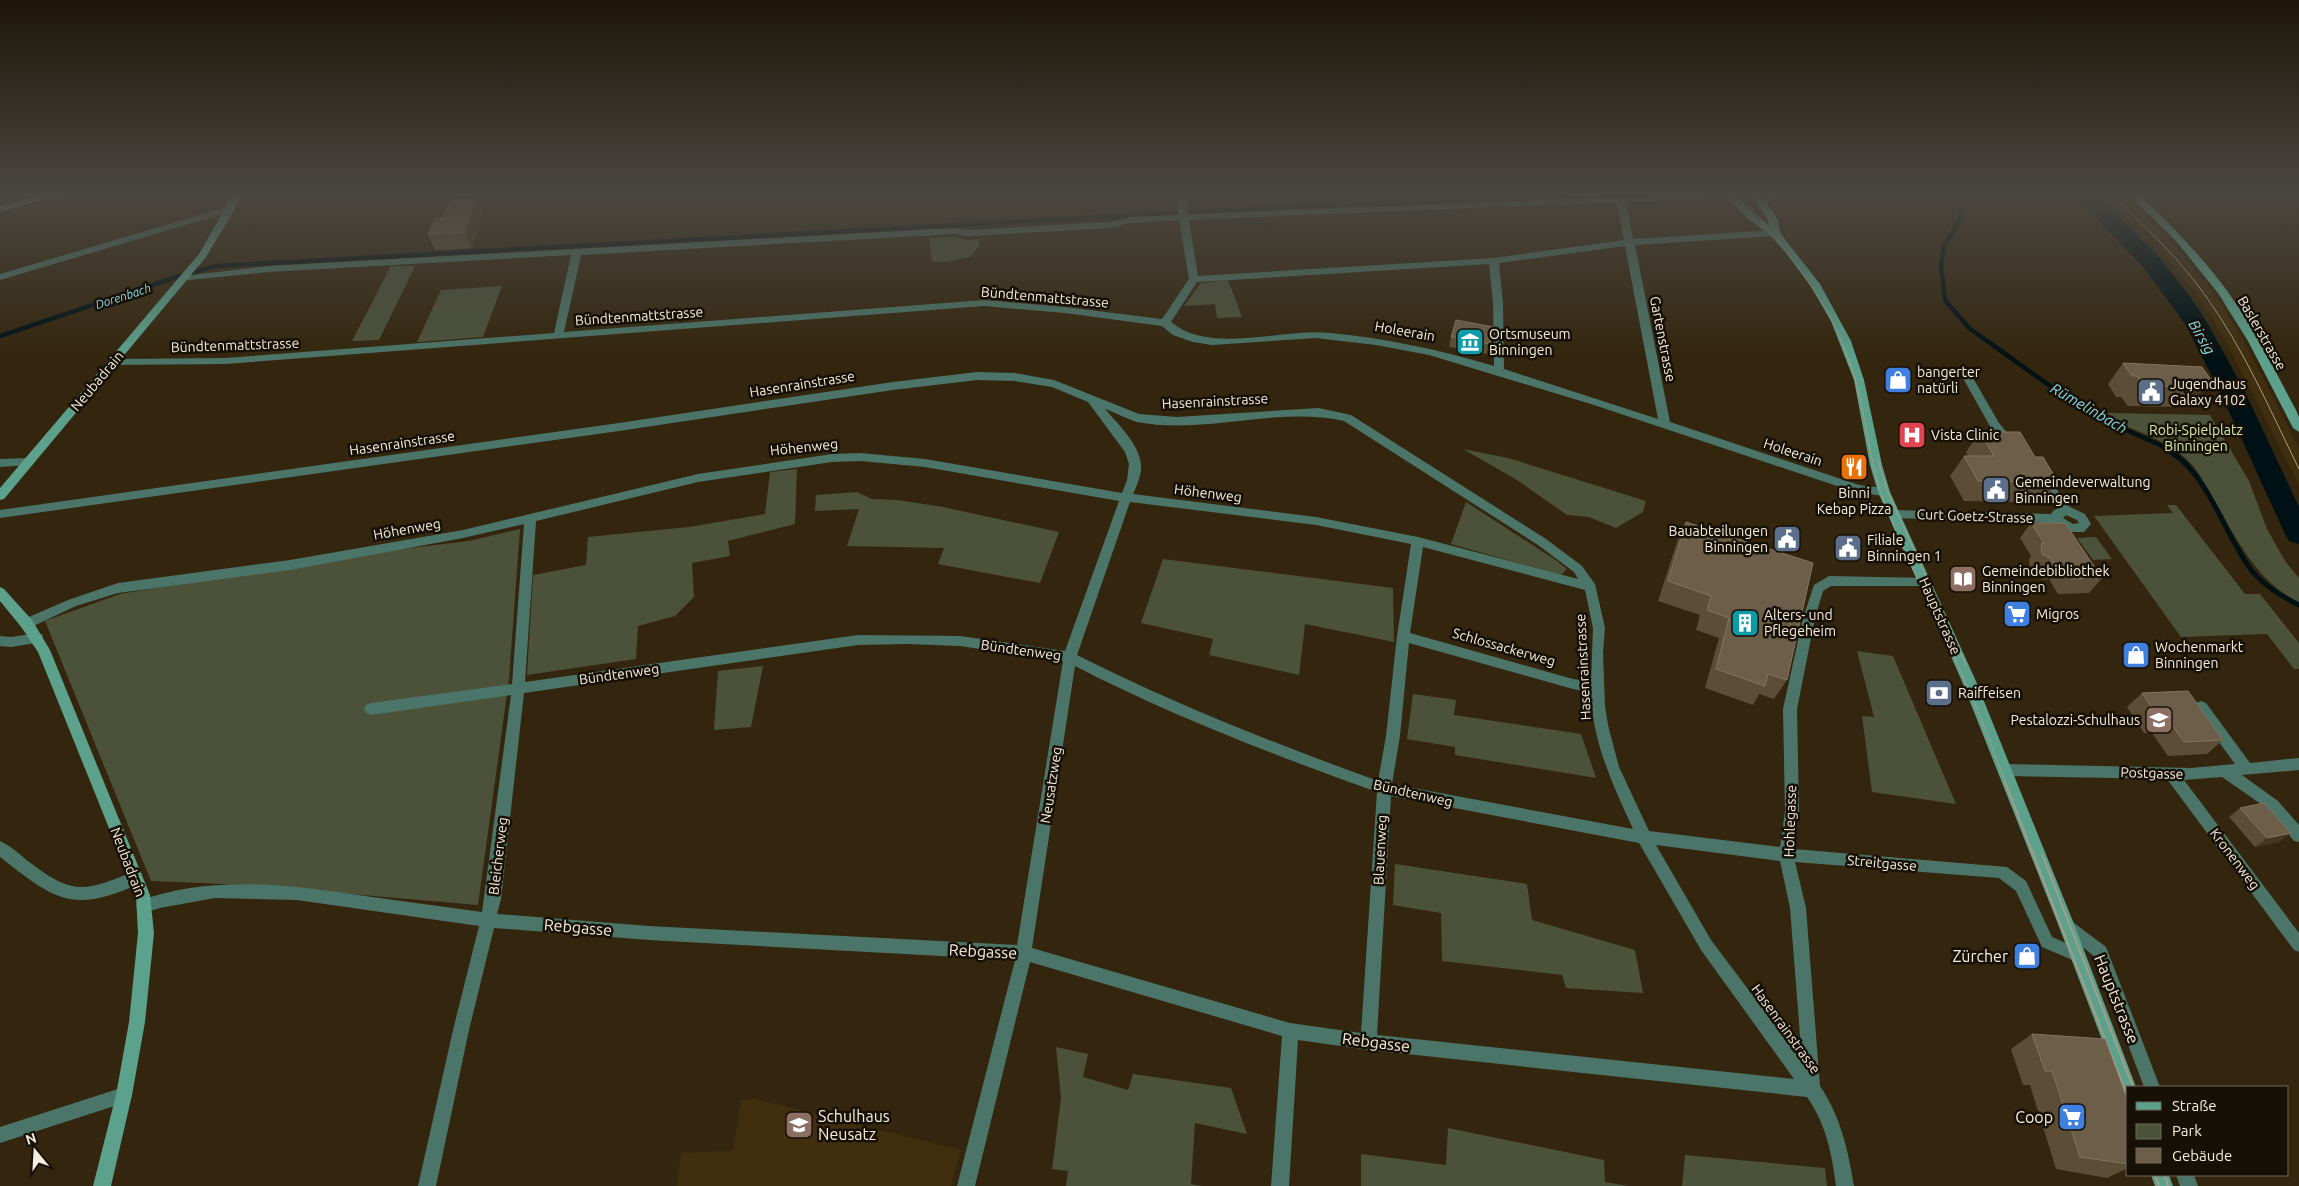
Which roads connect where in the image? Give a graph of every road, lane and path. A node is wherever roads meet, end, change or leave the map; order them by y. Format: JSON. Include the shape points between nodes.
{"nodes":[{"id":1,"x":102,"y":247,"type":"edge"},
{"id":2,"x":207,"y":247,"type":"edge"},
{"id":3,"x":661,"y":247,"type":"edge"},
{"id":4,"x":1189,"y":247,"type":"edge"},
{"id":5,"x":1592,"y":247,"type":"edge"},
{"id":6,"x":1631,"y":247,"type":"edge"},
{"id":7,"x":1786,"y":247,"type":"edge"},
{"id":8,"x":2186,"y":247,"type":"edge"},
{"id":9,"x":577,"y":252,"type":"junction"},
{"id":10,"x":1494,"y":261,"type":"junction"},
{"id":11,"x":0,"y":277,"type":"edge"},
{"id":12,"x":183,"y":279,"type":"junction"},
{"id":13,"x":1194,"y":279,"type":"junction"},
{"id":14,"x":1166,"y":323,"type":"junction"},
{"id":15,"x":558,"y":336,"type":"junction"},
{"id":16,"x":113,"y":362,"type":"junction"},
{"id":17,"x":1499,"y":371,"type":"junction"},
{"id":18,"x":1969,"y":380,"type":"dead end"},
{"id":19,"x":1093,"y":401,"type":"junction"},
{"id":20,"x":1665,"y":424,"type":"junction"},
{"id":21,"x":2299,"y":428,"type":"edge"},
{"id":22,"x":2018,"y":453,"type":"edge"},
{"id":23,"x":28,"y":462,"type":"junction"},
{"id":24,"x":0,"y":463,"type":"edge"},
{"id":25,"x":2034,"y":471,"type":"edge"},
{"id":26,"x":1884,"y":492,"type":"junction"},
{"id":27,"x":0,"y":496,"type":"edge"},
{"id":28,"x":1125,"y":498,"type":"junction"},
{"id":29,"x":0,"y":514,"type":"edge"},
{"id":30,"x":1893,"y":514,"type":"junction"},
{"id":31,"x":530,"y":519,"type":"junction"},
{"id":32,"x":1418,"y":541,"type":"junction"},
{"id":33,"x":1924,"y":581,"type":"junction"},
{"id":34,"x":1591,"y":587,"type":"junction"},
{"id":35,"x":0,"y":592,"type":"edge"},
{"id":36,"x":27,"y":624,"type":"junction"},
{"id":37,"x":1403,"y":636,"type":"junction"},
{"id":38,"x":37,"y":638,"type":"junction"},
{"id":39,"x":0,"y":641,"type":"edge"},
{"id":40,"x":1070,"y":657,"type":"junction"},
{"id":41,"x":1597,"y":688,"type":"junction"},
{"id":42,"x":518,"y":689,"type":"junction"},
{"id":43,"x":2201,"y":707,"type":"edge"},
{"id":44,"x":371,"y":709,"type":"dead end"},
{"id":45,"x":2299,"y":764,"type":"edge"},
{"id":46,"x":2005,"y":770,"type":"junction"},
{"id":47,"x":2247,"y":770,"type":"junction"},
{"id":48,"x":2226,"y":772,"type":"junction"},
{"id":49,"x":2171,"y":774,"type":"junction"},
{"id":50,"x":1384,"y":789,"type":"junction"},
{"id":51,"x":2299,"y":836,"type":"edge"},
{"id":52,"x":1644,"y":837,"type":"junction"},
{"id":53,"x":0,"y":848,"type":"edge"},
{"id":54,"x":1786,"y":855,"type":"junction"},
{"id":55,"x":136,"y":878,"type":"junction"},
{"id":56,"x":144,"y":906,"type":"junction"},
{"id":57,"x":488,"y":920,"type":"junction"},
{"id":58,"x":2066,"y":924,"type":"junction"},
{"id":59,"x":2299,"y":945,"type":"edge"},
{"id":60,"x":1024,"y":953,"type":"junction"},
{"id":61,"x":2077,"y":954,"type":"junction"},
{"id":62,"x":1290,"y":1031,"type":"junction"},
{"id":63,"x":1369,"y":1042,"type":"junction"},
{"id":64,"x":2128,"y":1086,"type":"edge"},
{"id":65,"x":2152,"y":1086,"type":"edge"},
{"id":66,"x":1812,"y":1089,"type":"junction"},
{"id":67,"x":124,"y":1095,"type":"junction"},
{"id":68,"x":0,"y":1135,"type":"edge"},
{"id":69,"x":102,"y":1186,"type":"edge"},
{"id":70,"x":427,"y":1186,"type":"edge"},
{"id":71,"x":966,"y":1186,"type":"edge"},
{"id":72,"x":1280,"y":1186,"type":"edge"},
{"id":73,"x":1845,"y":1186,"type":"edge"}],
"edges":[{"from":1,"to":11,"type":"street"},
{"from":2,"to":12,"type":"main road","name":"Neubadrain"},
{"from":3,"to":9,"type":"street"},
{"from":4,"to":13,"type":"street"},
{"from":5,"to":10,"type":"street"},
{"from":6,"to":20,"type":"street","name":"Gartenstrasse"},
{"from":7,"to":26,"type":"main road","name":"Hauptstrasse","via":[[1816,286],[1844,340],[1858,379],[1876,470]]},
{"from":8,"to":21,"type":"main road","name":"Baslerstrasse","via":[[2222,291]]},
{"from":9,"to":12,"type":"street","via":[[268,269]]},
{"from":9,"to":15,"type":"street"},
{"from":10,"to":13,"type":"street"},
{"from":10,"to":17,"type":"street"},
{"from":12,"to":16,"type":"main road","name":"Neubadrain"},
{"from":13,"to":14,"type":"street"},
{"from":14,"to":15,"type":"street","name":"Bündtenmattstrasse","via":[[984,303]]},
{"from":14,"to":17,"type":"street","name":"Holeerain","via":[[1178,335],[1198,340],[1233,341],[1311,335],[1392,342],[1435,351]]},
{"from":15,"to":16,"type":"street","name":"Bündtenmattstrasse","via":[[225,361]]},
{"from":16,"to":23,"type":"main road","name":"Neubadrain"},
{"from":17,"to":20,"type":"street","name":"Holeerain"},
{"from":18,"to":22,"type":"street","via":[[1995,425]]},
{"from":19,"to":28,"type":"street","name":"Neusatzweg","via":[[1125,441],[1135,464],[1133,480]]},
{"from":19,"to":29,"type":"street","name":"Hasenrainstrasse","via":[[1054,384],[1015,377],[976,376]]},
{"from":19,"to":34,"type":"street","name":"Hasenrainstrasse","via":[[1138,418],[1177,420],[1319,412],[1347,418],[1542,542],[1578,569]]},
{"from":20,"to":26,"type":"street","name":"Holeerain","via":[[1858,489]]},
{"from":23,"to":24,"type":"street"},
{"from":23,"to":27,"type":"main road","name":"Neubadrain"},
{"from":25,"to":30,"type":"street","name":"Curt Goetz-Strasse","via":[[2046,482],[2062,514]]},
{"from":26,"to":30,"type":"main road","name":"Hauptstrasse"},
{"from":28,"to":31,"type":"street","name":"Höhenweg","via":[[925,463],[860,457],[832,458],[698,478]]},
{"from":28,"to":32,"type":"street","name":"Höhenweg","via":[[1316,521]]},
{"from":28,"to":40,"type":"street","name":"Neusatzweg"},
{"from":30,"to":33,"type":"main road","name":"Hauptstrasse"},
{"from":31,"to":36,"type":"street","name":"Höhenweg","via":[[293,564],[118,588],[72,603]]},
{"from":31,"to":42,"type":"street","name":"Bleicherweg"},
{"from":32,"to":34,"type":"street","name":"Höhenweg"},
{"from":32,"to":37,"type":"street","name":"Blauenweg"},
{"from":33,"to":46,"type":"main road","name":"Hauptstrasse"},
{"from":33,"to":54,"type":"street","name":"Hohlegasse","via":[[1829,580],[1818,588],[1790,709],[1792,811]]},
{"from":34,"to":41,"type":"street","name":"Hasenrainstrasse","via":[[1599,628]]},
{"from":35,"to":36,"type":"main road","name":"Neubadrain"},
{"from":36,"to":38,"type":"main road","name":"Neubadrain"},
{"from":37,"to":41,"type":"street","name":"Schlossackerweg","via":[[1572,684]]},
{"from":37,"to":50,"type":"street","name":"Blauenweg"},
{"from":38,"to":39,"type":"street"},
{"from":38,"to":55,"type":"main road","name":"Neubadrain"},
{"from":40,"to":42,"type":"street","name":"Bündtenweg","via":[[960,641],[858,640]]},
{"from":40,"to":50,"type":"street","name":"Bündtenweg","via":[[1274,749]]},
{"from":40,"to":60,"type":"street","name":"Neusatzweg"},
{"from":41,"to":52,"type":"street","name":"Hasenrainstrasse","via":[[1601,725],[1612,768]]},
{"from":42,"to":44,"type":"street","name":"Bündtenweg"},
{"from":42,"to":57,"type":"street","name":"Bleicherweg"},
{"from":43,"to":47,"type":"street"},
{"from":45,"to":47,"type":"street","name":"Postgasse"},
{"from":46,"to":49,"type":"street","name":"Postgasse"},
{"from":46,"to":58,"type":"main road","name":"Hauptstrasse"},
{"from":47,"to":48,"type":"street","name":"Postgasse"},
{"from":48,"to":49,"type":"street","name":"Postgasse"},
{"from":48,"to":51,"type":"street","via":[[2272,805]]},
{"from":49,"to":59,"type":"street","name":"Kronenweg"},
{"from":50,"to":52,"type":"street","name":"Bündtenweg"},
{"from":50,"to":63,"type":"street","name":"Blauenweg"},
{"from":52,"to":54,"type":"street","name":"Streitgasse"},
{"from":52,"to":66,"type":"street","name":"Hasenrainstrasse","via":[[1706,945]]},
{"from":53,"to":55,"type":"street","via":[[49,886],[70,894],[93,895]]},
{"from":54,"to":61,"type":"street","name":"Streitgasse","via":[[2002,872],[2021,886],[2047,942]]},
{"from":54,"to":66,"type":"street","name":"Hohlegasse","via":[[1798,908]]},
{"from":55,"to":56,"type":"main road","name":"Neubadrain"},
{"from":56,"to":57,"type":"street","name":"Rebgasse","via":[[215,891],[297,893]]},
{"from":56,"to":67,"type":"main road","name":"Neubadrain","via":[[146,940],[137,1022]]},
{"from":57,"to":60,"type":"street","name":"Rebgasse","via":[[649,933]]},
{"from":57,"to":70,"type":"street","name":"Bleicherweg"},
{"from":58,"to":61,"type":"main road","name":"Hauptstrasse"},
{"from":58,"to":65,"type":"street","name":"Hauptstrasse","via":[[2101,952]]},
{"from":60,"to":62,"type":"street","name":"Rebgasse"},
{"from":60,"to":71,"type":"street","name":"Neusatzweg"},
{"from":61,"to":64,"type":"main road","name":"Hauptstrasse"},
{"from":62,"to":63,"type":"street","name":"Rebgasse"},
{"from":62,"to":72,"type":"street"},
{"from":63,"to":66,"type":"street","name":"Rebgasse"},
{"from":66,"to":73,"type":"street","name":"Hohlegasse","via":[[1827,1111],[1841,1158]]},
{"from":67,"to":68,"type":"street"},
{"from":67,"to":69,"type":"main road","name":"Neubadrain"}]}
